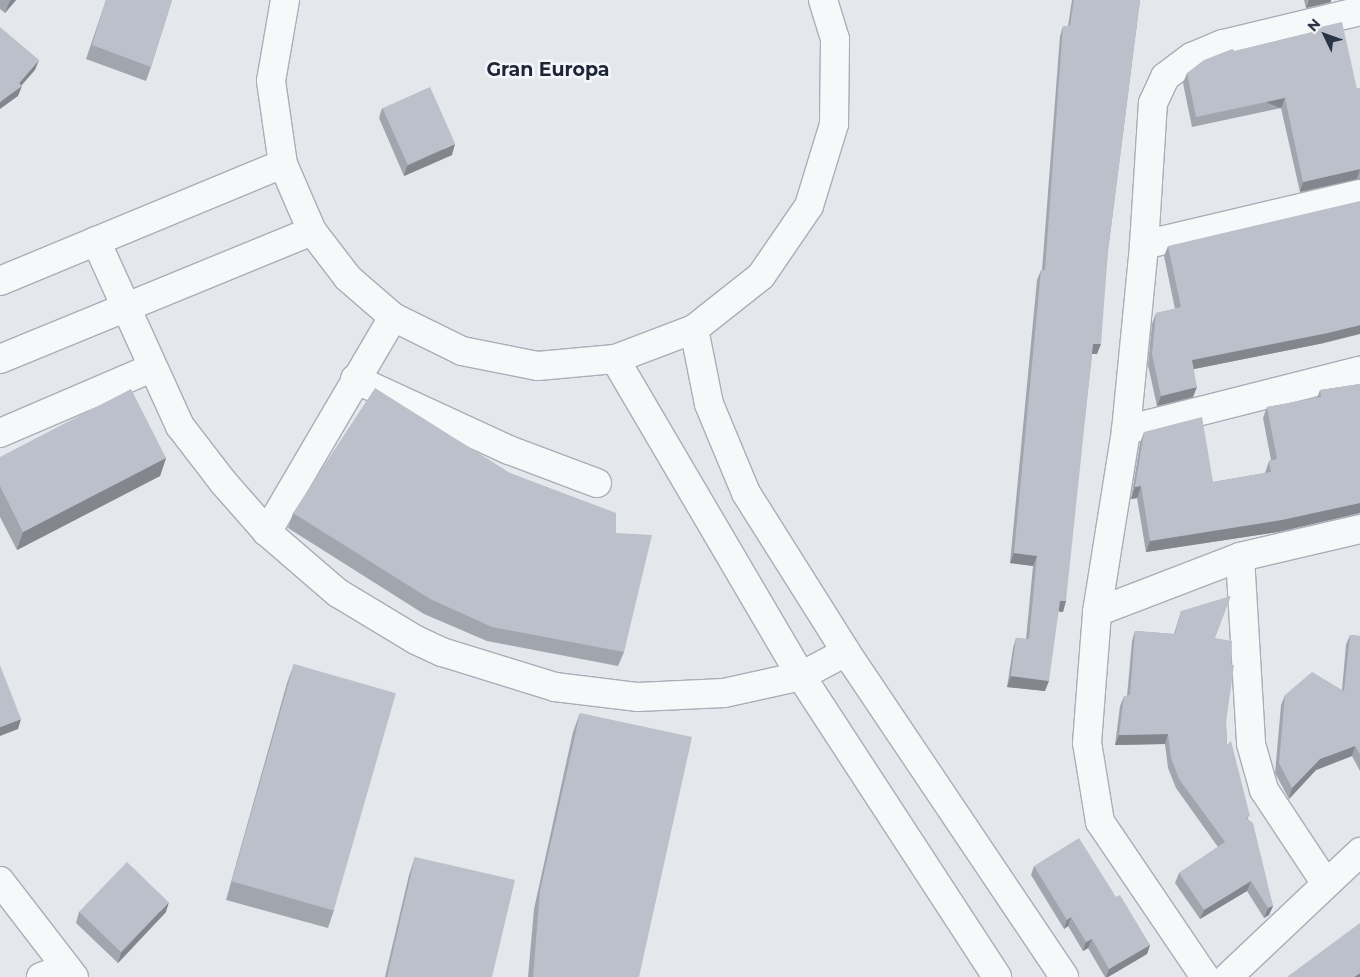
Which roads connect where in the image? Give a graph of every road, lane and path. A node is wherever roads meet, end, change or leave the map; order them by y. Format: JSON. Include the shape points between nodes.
{"nodes":[{"id":1,"x":285,"y":0,"type":"edge"},
{"id":2,"x":823,"y":0,"type":"edge"},
{"id":3,"x":1360,"y":10,"type":"edge"},
{"id":4,"x":283,"y":164,"type":"junction"},
{"id":5,"x":1360,"y":194,"type":"edge"},
{"id":6,"x":312,"y":231,"type":"junction"},
{"id":7,"x":96,"y":242,"type":"junction"},
{"id":8,"x":1144,"y":246,"type":"junction"},
{"id":9,"x":0,"y":281,"type":"edge"},
{"id":10,"x":127,"y":307,"type":"junction"},
{"id":11,"x":393,"y":317,"type":"junction"},
{"id":12,"x":694,"y":329,"type":"junction"},
{"id":13,"x":0,"y":359,"type":"edge"},
{"id":14,"x":614,"y":360,"type":"junction"},
{"id":15,"x":152,"y":368,"type":"junction"},
{"id":16,"x":1360,"y":371,"type":"edge"},
{"id":17,"x":355,"y":379,"type":"junction"},
{"id":18,"x":1126,"y":430,"type":"junction"},
{"id":19,"x":0,"y":433,"type":"edge"},
{"id":20,"x":596,"y":484,"type":"dead end"},
{"id":21,"x":1360,"y":529,"type":"edge"},
{"id":22,"x":267,"y":532,"type":"junction"},
{"id":23,"x":1240,"y":557,"type":"junction"},
{"id":24,"x":1097,"y":612,"type":"junction"},
{"id":25,"x":846,"y":652,"type":"junction"},
{"id":26,"x":801,"y":676,"type":"junction"},
{"id":27,"x":1360,"y":852,"type":"edge"},
{"id":28,"x":0,"y":881,"type":"edge"},
{"id":29,"x":1325,"y":882,"type":"junction"},
{"id":30,"x":61,"y":974,"type":"edge"},
{"id":31,"x":996,"y":977,"type":"edge"},
{"id":32,"x":1064,"y":977,"type":"edge"},
{"id":33,"x":1205,"y":977,"type":"edge"},
{"id":34,"x":1228,"y":977,"type":"edge"}],
"edges":[{"from":1,"to":4,"type":"street","via":[[271,81]]},
{"from":2,"to":12,"type":"street","via":[[835,39],[834,124],[809,206],[761,276]]},
{"from":3,"to":8,"type":"street","via":[[1223,44],[1192,57],[1165,77],[1153,104]]},
{"from":4,"to":6,"type":"street"},
{"from":4,"to":7,"type":"street"},
{"from":5,"to":8,"type":"street"},
{"from":6,"to":10,"type":"street"},
{"from":6,"to":11,"type":"street","via":[[348,278]]},
{"from":7,"to":9,"type":"street"},
{"from":7,"to":10,"type":"street"},
{"from":8,"to":18,"type":"street"},
{"from":10,"to":13,"type":"street"},
{"from":10,"to":15,"type":"street"},
{"from":11,"to":14,"type":"street","via":[[462,351],[538,366]]},
{"from":11,"to":17,"type":"street"},
{"from":12,"to":14,"type":"street"},
{"from":12,"to":25,"type":"street","via":[[709,404],[746,493]]},
{"from":14,"to":26,"type":"street"},
{"from":15,"to":19,"type":"street"},
{"from":15,"to":22,"type":"street","via":[[180,426]]},
{"from":16,"to":18,"type":"street"},
{"from":17,"to":20,"type":"street","via":[[517,454]]},
{"from":17,"to":22,"type":"street"},
{"from":18,"to":24,"type":"street"},
{"from":21,"to":23,"type":"street"},
{"from":22,"to":26,"type":"street","via":[[338,593],[416,640],[442,652],[555,687],[638,697],[724,693]]},
{"from":23,"to":24,"type":"street"},
{"from":23,"to":29,"type":"street","via":[[1251,744],[1264,790]]},
{"from":24,"to":33,"type":"street","via":[[1087,743],[1100,822]]},
{"from":25,"to":26,"type":"street"},
{"from":25,"to":32,"type":"street"},
{"from":26,"to":31,"type":"street"},
{"from":27,"to":29,"type":"street"},
{"from":28,"to":30,"type":"street"},
{"from":29,"to":34,"type":"street"}]}
